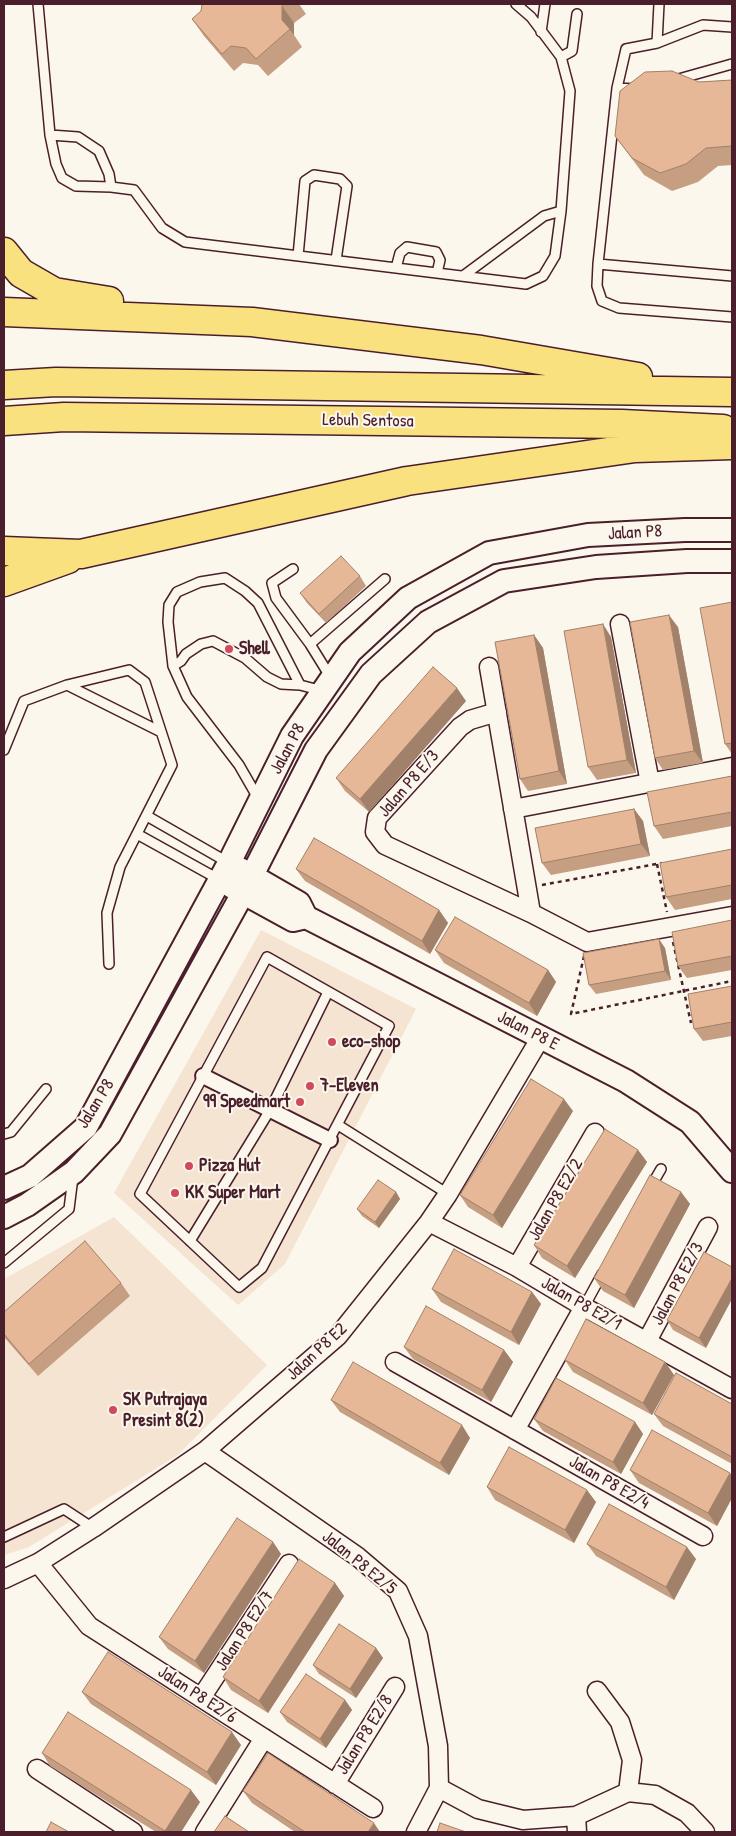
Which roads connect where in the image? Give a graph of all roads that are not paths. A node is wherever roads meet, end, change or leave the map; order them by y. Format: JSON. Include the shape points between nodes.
{"nodes":[{"id":1,"x":38,"y":4,"type":"edge"},
{"id":2,"x":516,"y":4,"type":"edge"},
{"id":3,"x":545,"y":4,"type":"edge"},
{"id":4,"x":659,"y":4,"type":"edge"},
{"id":5,"x":578,"y":14,"type":"dead end"},
{"id":6,"x":732,"y":27,"type":"edge"},
{"id":7,"x":542,"y":32,"type":"junction"},
{"id":8,"x":657,"y":44,"type":"junction"},
{"id":9,"x":561,"y":57,"type":"junction"},
{"id":10,"x":732,"y":64,"type":"edge"},
{"id":11,"x":662,"y":84,"type":"edge"},
{"id":12,"x":617,"y":88,"type":"junction"},
{"id":13,"x":643,"y":89,"type":"edge"},
{"id":14,"x":50,"y":135,"type":"junction"},
{"id":15,"x":111,"y":187,"type":"junction"},
{"id":16,"x":561,"y":211,"type":"junction"},
{"id":17,"x":4,"y":252,"type":"edge"},
{"id":18,"x":298,"y":256,"type":"junction"},
{"id":19,"x":336,"y":260,"type":"junction"},
{"id":20,"x":598,"y":264,"type":"junction"},
{"id":21,"x":396,"y":268,"type":"junction"},
{"id":22,"x":437,"y":273,"type":"junction"},
{"id":23,"x":463,"y":276,"type":"junction"},
{"id":24,"x":732,"y":276,"type":"edge"},
{"id":25,"x":4,"y":312,"type":"edge"},
{"id":26,"x":732,"y":317,"type":"edge"},
{"id":27,"x":252,"y":322,"type":"junction"},
{"id":28,"x":4,"y":385,"type":"edge"},
{"id":29,"x":727,"y":392,"type":"edge"},
{"id":30,"x":4,"y":421,"type":"edge"},
{"id":31,"x":732,"y":430,"type":"edge"},
{"id":32,"x":732,"y":445,"type":"edge"},
{"id":33,"x":732,"y":530,"type":"edge"},
{"id":34,"x":4,"y":551,"type":"edge"},
{"id":35,"x":81,"y":554,"type":"junction"},
{"id":36,"x":732,"y":561,"type":"edge"},
{"id":37,"x":293,"y":570,"type":"dead end"},
{"id":38,"x":384,"y":579,"type":"dead end"},
{"id":39,"x":4,"y":582,"type":"edge"},
{"id":40,"x":620,"y":624,"type":"dead end"},
{"id":41,"x":310,"y":644,"type":"junction"},
{"id":42,"x":174,"y":666,"type":"junction"},
{"id":43,"x":489,"y":667,"type":"dead end"},
{"id":44,"x":67,"y":684,"type":"junction"},
{"id":45,"x":300,"y":685,"type":"junction"},
{"id":46,"x":327,"y":685,"type":"junction"},
{"id":47,"x":496,"y":712,"type":"junction"},
{"id":48,"x":161,"y":732,"type":"junction"},
{"id":49,"x":4,"y":750,"type":"edge"},
{"id":50,"x":732,"y":767,"type":"edge"},
{"id":51,"x":650,"y":783,"type":"junction"},
{"id":52,"x":261,"y":802,"type":"junction"},
{"id":53,"x":513,"y":810,"type":"junction"},
{"id":54,"x":146,"y":816,"type":"junction"},
{"id":55,"x":137,"y":834,"type":"junction"},
{"id":56,"x":225,"y":871,"type":"junction"},
{"id":57,"x":248,"y":884,"type":"junction"},
{"id":58,"x":531,"y":913,"type":"junction"},
{"id":59,"x":732,"y":916,"type":"edge"},
{"id":60,"x":110,"y":964,"type":"dead end"},
{"id":61,"x":328,"y":992,"type":"junction"},
{"id":62,"x":541,"y":1037,"type":"junction"},
{"id":63,"x":203,"y":1076,"type":"junction"},
{"id":64,"x":46,"y":1089,"type":"dead end"},
{"id":65,"x":270,"y":1110,"type":"junction"},
{"id":66,"x":338,"y":1124,"type":"junction"},
{"id":67,"x":595,"y":1133,"type":"dead end"},
{"id":68,"x":4,"y":1134,"type":"edge"},
{"id":69,"x":330,"y":1140,"type":"junction"},
{"id":70,"x":661,"y":1169,"type":"dead end"},
{"id":71,"x":732,"y":1171,"type":"edge"},
{"id":72,"x":74,"y":1172,"type":"junction"},
{"id":73,"x":4,"y":1188,"type":"edge"},
{"id":74,"x":448,"y":1194,"type":"junction"},
{"id":75,"x":646,"y":1195,"type":"edge"},
{"id":76,"x":4,"y":1217,"type":"edge"},
{"id":77,"x":429,"y":1222,"type":"junction"},
{"id":78,"x":708,"y":1227,"type":"dead end"},
{"id":79,"x":190,"y":1241,"type":"junction"},
{"id":80,"x":4,"y":1263,"type":"edge"},
{"id":81,"x":608,"y":1264,"type":"edge"},
{"id":82,"x":517,"y":1267,"type":"junction"},
{"id":83,"x":584,"y":1307,"type":"junction"},
{"id":84,"x":647,"y":1341,"type":"junction"},
{"id":85,"x":395,"y":1362,"type":"dead end"},
{"id":86,"x":732,"y":1389,"type":"edge"},
{"id":87,"x":515,"y":1430,"type":"junction"},
{"id":88,"x":205,"y":1451,"type":"junction"},
{"id":89,"x":93,"y":1528,"type":"junction"},
{"id":90,"x":703,"y":1536,"type":"dead end"},
{"id":91,"x":4,"y":1537,"type":"edge"},
{"id":92,"x":38,"y":1563,"type":"junction"},
{"id":93,"x":289,"y":1564,"type":"dead end"},
{"id":94,"x":5,"y":1577,"type":"edge"},
{"id":95,"x":396,"y":1687,"type":"dead end"},
{"id":96,"x":597,"y":1691,"type":"dead end"},
{"id":97,"x":201,"y":1698,"type":"junction"},
{"id":98,"x":264,"y":1738,"type":"junction"},
{"id":99,"x":37,"y":1770,"type":"dead end"},
{"id":100,"x":335,"y":1784,"type":"junction"},
{"id":101,"x":439,"y":1788,"type":"junction"},
{"id":102,"x":628,"y":1792,"type":"junction"},
{"id":103,"x":373,"y":1808,"type":"dead end"},
{"id":104,"x":577,"y":1824,"type":"edge"},
{"id":105,"x":133,"y":1832,"type":"edge"},
{"id":106,"x":205,"y":1832,"type":"edge"},
{"id":107,"x":416,"y":1832,"type":"edge"},
{"id":108,"x":705,"y":1832,"type":"edge"}],
"edges":[{"from":1,"to":14,"type":"lane"},
{"from":2,"to":7,"type":"lane"},
{"from":3,"to":7,"type":"lane"},
{"from":4,"to":8,"type":"lane"},
{"from":5,"to":9,"type":"lane","via":[[572,51]]},
{"from":6,"to":8,"type":"lane","via":[[703,25]]},
{"from":7,"to":9,"type":"lane"},
{"from":8,"to":12,"type":"lane","via":[[626,49]]},
{"from":9,"to":16,"type":"lane","via":[[570,90]]},
{"from":10,"to":11,"type":"lane"},
{"from":12,"to":13,"type":"lane"},
{"from":12,"to":20,"type":"lane"},
{"from":14,"to":15,"type":"lane","via":[[78,137],[99,151]]},
{"from":14,"to":15,"type":"lane","via":[[62,178],[76,186]]},
{"from":15,"to":18,"type":"lane","via":[[134,190],[162,228],[184,242]]},
{"from":16,"to":23,"type":"lane","via":[[544,216]]},
{"from":16,"to":23,"type":"lane","via":[[555,256],[543,276],[526,284]]},
{"from":17,"to":27,"type":"main road","via":[[21,273],[54,292]]},
{"from":18,"to":19,"type":"lane"},
{"from":18,"to":19,"type":"lane","via":[[305,181],[314,175],[340,179],[347,186]]},
{"from":19,"to":21,"type":"lane"},
{"from":20,"to":24,"type":"lane"},
{"from":20,"to":26,"type":"lane","via":[[597,286],[602,301],[619,308]]},
{"from":21,"to":22,"type":"lane"},
{"from":21,"to":22,"type":"lane","via":[[400,253],[407,247],[436,252],[440,260]]},
{"from":22,"to":23,"type":"lane"},
{"from":25,"to":27,"type":"main road"},
{"from":27,"to":29,"type":"main road","via":[[481,350]]},
{"from":28,"to":29,"type":"main road","name":"Lebuh Sentosa","via":[[56,382]]},
{"from":30,"to":31,"type":"main road","name":"Lebuh Sentosa","via":[[64,417],[612,424]]},
{"from":32,"to":35,"type":"main road","via":[[635,448],[407,481]]},
{"from":33,"to":46,"type":"street","name":"Jalan P8","via":[[588,535],[489,553],[408,598],[350,652]]},
{"from":34,"to":35,"type":"main road"},
{"from":35,"to":39,"type":"main road"},
{"from":36,"to":57,"type":"street","name":"Jalan P8","via":[[596,567],[504,581],[428,622],[371,674],[316,750]]},
{"from":37,"to":41,"type":"lane","via":[[272,583],[276,598]]},
{"from":38,"to":41,"type":"lane"},
{"from":40,"to":51,"type":"street"},
{"from":41,"to":46,"type":"lane"},
{"from":42,"to":45,"type":"lane","via":[[201,644],[213,641],[245,658],[267,677],[282,684]]},
{"from":42,"to":45,"type":"lane","via":[[168,622],[170,605],[177,592],[200,582],[224,578],[258,603]]},
{"from":42,"to":52,"type":"lane","via":[[187,697],[238,765]]},
{"from":43,"to":47,"type":"street"},
{"from":44,"to":48,"type":"lane"},
{"from":44,"to":48,"type":"lane","via":[[129,670],[145,682]]},
{"from":44,"to":49,"type":"lane","via":[[24,701]]},
{"from":45,"to":46,"type":"lane"},
{"from":46,"to":52,"type":"street","name":"Jalan P8","via":[[292,736]]},
{"from":47,"to":53,"type":"street"},
{"from":47,"to":58,"type":"street","name":"Jalan P8 E/3","via":[[470,720],[460,727],[377,818],[375,832],[385,845]]},
{"from":48,"to":54,"type":"lane","via":[[172,766]]},
{"from":50,"to":51,"type":"street"},
{"from":51,"to":53,"type":"street"},
{"from":52,"to":56,"type":"street","name":"Jalan P8"},
{"from":53,"to":58,"type":"street"},
{"from":54,"to":55,"type":"lane"},
{"from":54,"to":56,"type":"lane"},
{"from":55,"to":56,"type":"lane"},
{"from":55,"to":60,"type":"lane","via":[[120,867],[107,913]]},
{"from":56,"to":57,"type":"street"},
{"from":56,"to":73,"type":"street","name":"Jalan P8","via":[[86,1126],[30,1176]]},
{"from":57,"to":62,"type":"street","name":"Jalan P8 E","via":[[293,920],[306,917]]},
{"from":57,"to":72,"type":"street","name":"Jalan P8","via":[[110,1134]]},
{"from":58,"to":59,"type":"street","name":"Jalan P8 E/3","via":[[587,942]]},
{"from":61,"to":63,"type":"lane","via":[[267,957]]},
{"from":61,"to":65,"type":"lane"},
{"from":61,"to":66,"type":"lane","via":[[389,1026]]},
{"from":62,"to":71,"type":"street","name":"Jalan P8 E","via":[[626,1081],[690,1122]]},
{"from":62,"to":74,"type":"street","name":"Jalan P8 E2"},
{"from":63,"to":65,"type":"street"},
{"from":63,"to":79,"type":"lane","via":[[140,1194]]},
{"from":64,"to":68,"type":"lane","via":[[11,1132]]},
{"from":65,"to":69,"type":"street"},
{"from":65,"to":79,"type":"lane"},
{"from":66,"to":69,"type":"lane"},
{"from":66,"to":74,"type":"lane"},
{"from":67,"to":82,"type":"street","name":"Jalan P8 E2/2"},
{"from":69,"to":79,"type":"lane","via":[[262,1268],[239,1287]]},
{"from":70,"to":75,"type":"lane"},
{"from":72,"to":76,"type":"street","name":"Jalan P8"},
{"from":72,"to":80,"type":"lane","via":[[68,1209]]},
{"from":74,"to":77,"type":"street","name":"Jalan P8 E2"},
{"from":77,"to":82,"type":"street","name":"Jalan P8 E2/1"},
{"from":77,"to":88,"type":"street","name":"Jalan P8 E2","via":[[338,1336]]},
{"from":78,"to":84,"type":"street","name":"Jalan P8 E2/3"},
{"from":81,"to":83,"type":"lane"},
{"from":82,"to":83,"type":"street","name":"Jalan P8 E2/1"},
{"from":83,"to":84,"type":"street","name":"Jalan P8 E2/1"},
{"from":83,"to":87,"type":"street"},
{"from":84,"to":86,"type":"street","name":"Jalan P8 E2/1"},
{"from":85,"to":87,"type":"street","name":"Jalan P8 E2/4"},
{"from":87,"to":90,"type":"street","name":"Jalan P8 E2/4"},
{"from":88,"to":89,"type":"street","name":"Jalan P8 E2"},
{"from":88,"to":101,"type":"street","name":"Jalan P8 E2/5","via":[[358,1557],[398,1591],[418,1636],[438,1746]]},
{"from":89,"to":91,"type":"lane","via":[[64,1510]]},
{"from":89,"to":92,"type":"street","name":"Jalan P8 E2"},
{"from":92,"to":94,"type":"street","name":"Jalan P8 E2"},
{"from":92,"to":97,"type":"street","name":"Jalan P8 E2/6","via":[[89,1626]]},
{"from":93,"to":97,"type":"street","name":"Jalan P8 E2/7"},
{"from":95,"to":100,"type":"street","name":"Jalan P8 E2/8"},
{"from":96,"to":102,"type":"street","via":[[620,1722],[632,1760]]},
{"from":97,"to":98,"type":"street","name":"Jalan P8 E2/6"},
{"from":98,"to":100,"type":"street","name":"Jalan P8 E2/6"},
{"from":98,"to":106,"type":"street"},
{"from":99,"to":105,"type":"street"},
{"from":100,"to":103,"type":"street","name":"Jalan P8 E2/6"},
{"from":101,"to":104,"type":"street","via":[[478,1808],[523,1820]]},
{"from":101,"to":107,"type":"street"},
{"from":102,"to":104,"type":"street"},
{"from":102,"to":108,"type":"street","via":[[655,1795],[687,1813]]}]}
